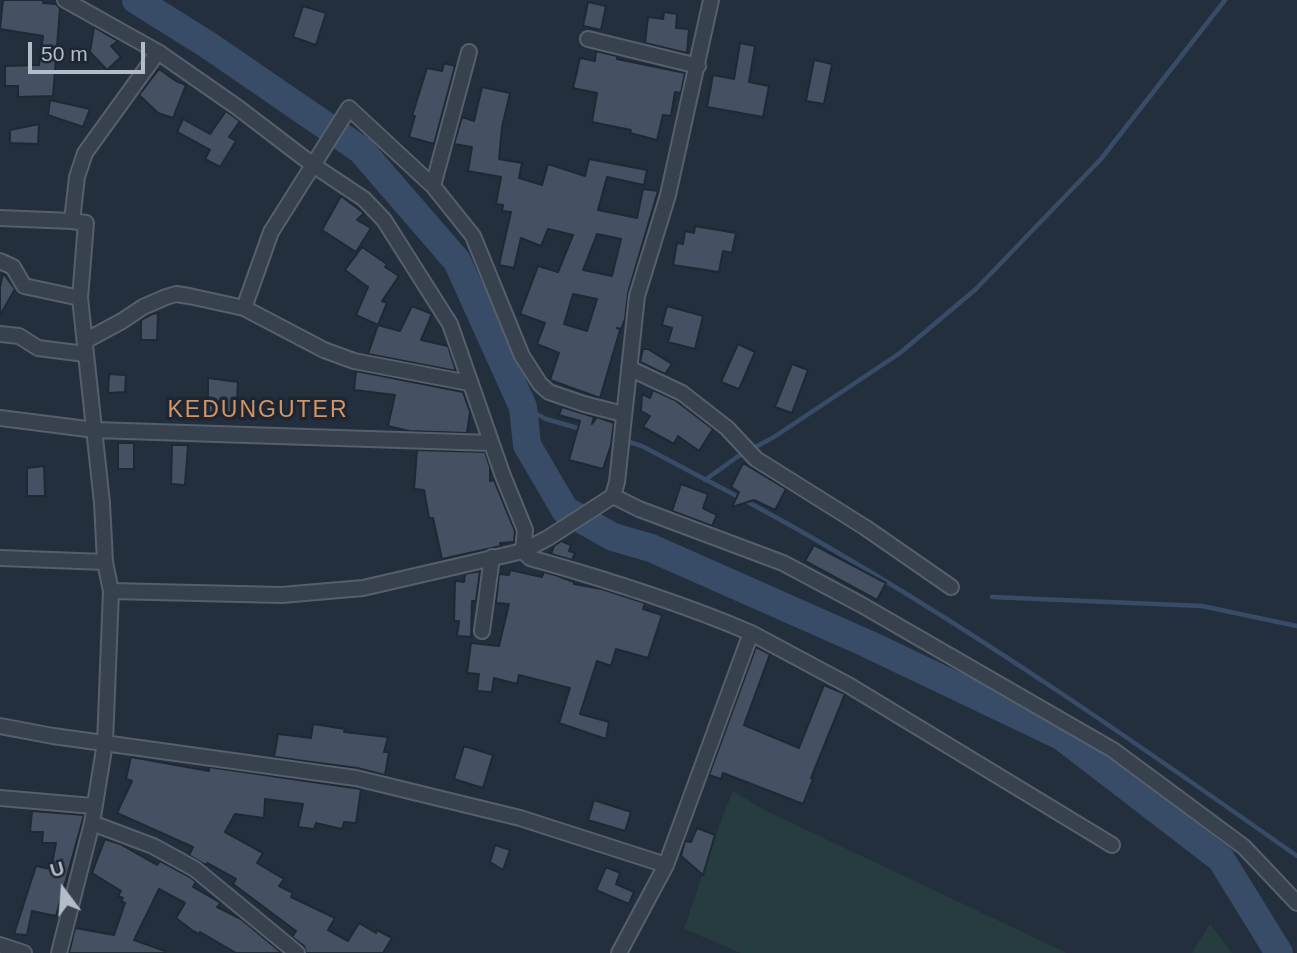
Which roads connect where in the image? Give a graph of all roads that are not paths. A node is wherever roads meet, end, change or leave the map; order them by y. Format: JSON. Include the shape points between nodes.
{"nodes":[{"id":1,"x":65,"y":0,"type":"edge"},
{"id":2,"x":711,"y":0,"type":"edge"},
{"id":3,"x":588,"y":38,"type":"dead end"},
{"id":4,"x":158,"y":52,"type":"junction"},
{"id":5,"x":469,"y":52,"type":"dead end"},
{"id":6,"x":698,"y":66,"type":"junction"},
{"id":7,"x":315,"y":162,"type":"junction"},
{"id":8,"x":433,"y":186,"type":"junction"},
{"id":9,"x":0,"y":218,"type":"edge"},
{"id":10,"x":72,"y":221,"type":"junction"},
{"id":11,"x":0,"y":261,"type":"edge"},
{"id":12,"x":80,"y":298,"type":"junction"},
{"id":13,"x":244,"y":308,"type":"junction"},
{"id":14,"x":0,"y":334,"type":"edge"},
{"id":15,"x":85,"y":347,"type":"junction"},
{"id":16,"x":629,"y":368,"type":"junction"},
{"id":17,"x":469,"y":383,"type":"junction"},
{"id":18,"x":0,"y":418,"type":"edge"},
{"id":19,"x":623,"y":421,"type":"junction"},
{"id":20,"x":95,"y":430,"type":"junction"},
{"id":21,"x":491,"y":443,"type":"junction"},
{"id":22,"x":611,"y":494,"type":"junction"},
{"id":23,"x":523,"y":551,"type":"junction"},
{"id":24,"x":492,"y":557,"type":"junction"},
{"id":25,"x":0,"y":558,"type":"edge"},
{"id":26,"x":105,"y":562,"type":"junction"},
{"id":27,"x":951,"y":587,"type":"dead end"},
{"id":28,"x":111,"y":591,"type":"junction"},
{"id":29,"x":482,"y":631,"type":"dead end"},
{"id":30,"x":751,"y":633,"type":"junction"},
{"id":31,"x":0,"y":726,"type":"edge"},
{"id":32,"x":105,"y":743,"type":"junction"},
{"id":33,"x":0,"y":798,"type":"edge"},
{"id":34,"x":93,"y":806,"type":"junction"},
{"id":35,"x":92,"y":823,"type":"junction"},
{"id":36,"x":1112,"y":845,"type":"dead end"},
{"id":37,"x":666,"y":865,"type":"junction"},
{"id":38,"x":1297,"y":902,"type":"edge"},
{"id":39,"x":0,"y":944,"type":"edge"},
{"id":40,"x":24,"y":953,"type":"edge"},
{"id":41,"x":59,"y":953,"type":"edge"},
{"id":42,"x":298,"y":953,"type":"edge"},
{"id":43,"x":619,"y":953,"type":"edge"}],
"edges":[{"from":1,"to":4,"type":"street"},
{"from":2,"to":6,"type":"street"},
{"from":3,"to":6,"type":"street"},
{"from":4,"to":7,"type":"street"},
{"from":4,"to":10,"type":"street","via":[[85,153],[76,177]]},
{"from":5,"to":8,"type":"street"},
{"from":6,"to":16,"type":"street","via":[[668,195],[637,296]]},
{"from":7,"to":8,"type":"street","via":[[349,108]]},
{"from":7,"to":13,"type":"street","via":[[271,232]]},
{"from":7,"to":17,"type":"street","via":[[384,220],[450,324]]},
{"from":8,"to":19,"type":"street","via":[[473,236],[522,356],[540,384]]},
{"from":9,"to":10,"type":"street"},
{"from":10,"to":12,"type":"street","via":[[86,223]]},
{"from":11,"to":12,"type":"street","via":[[13,267],[23,286]]},
{"from":12,"to":15,"type":"street"},
{"from":13,"to":15,"type":"street","via":[[176,294],[143,307]]},
{"from":13,"to":17,"type":"street","via":[[354,361]]},
{"from":14,"to":15,"type":"street","via":[[19,337],[38,348]]},
{"from":15,"to":20,"type":"street"},
{"from":16,"to":19,"type":"street"},
{"from":16,"to":27,"type":"street","via":[[682,393],[727,428],[756,459]]},
{"from":17,"to":21,"type":"street"},
{"from":18,"to":20,"type":"street"},
{"from":19,"to":22,"type":"street"},
{"from":20,"to":21,"type":"street"},
{"from":20,"to":26,"type":"street"},
{"from":21,"to":23,"type":"street","via":[[525,530]]},
{"from":22,"to":23,"type":"street"},
{"from":22,"to":38,"type":"street","via":[[783,563],[1113,750],[1244,847]]},
{"from":23,"to":24,"type":"street"},
{"from":23,"to":30,"type":"street","via":[[530,558],[649,593]]},
{"from":24,"to":28,"type":"street","via":[[363,587],[282,595]]},
{"from":24,"to":29,"type":"street"},
{"from":25,"to":26,"type":"street"},
{"from":26,"to":28,"type":"street"},
{"from":28,"to":32,"type":"street"},
{"from":30,"to":36,"type":"street","via":[[850,686]]},
{"from":30,"to":37,"type":"street"},
{"from":31,"to":32,"type":"street"},
{"from":32,"to":34,"type":"street"},
{"from":32,"to":37,"type":"street","via":[[356,778],[520,818]]},
{"from":33,"to":34,"type":"street"},
{"from":34,"to":35,"type":"street"},
{"from":35,"to":41,"type":"street"},
{"from":35,"to":42,"type":"street","via":[[153,846],[195,869]]},
{"from":37,"to":43,"type":"street"},
{"from":39,"to":40,"type":"street"}]}
